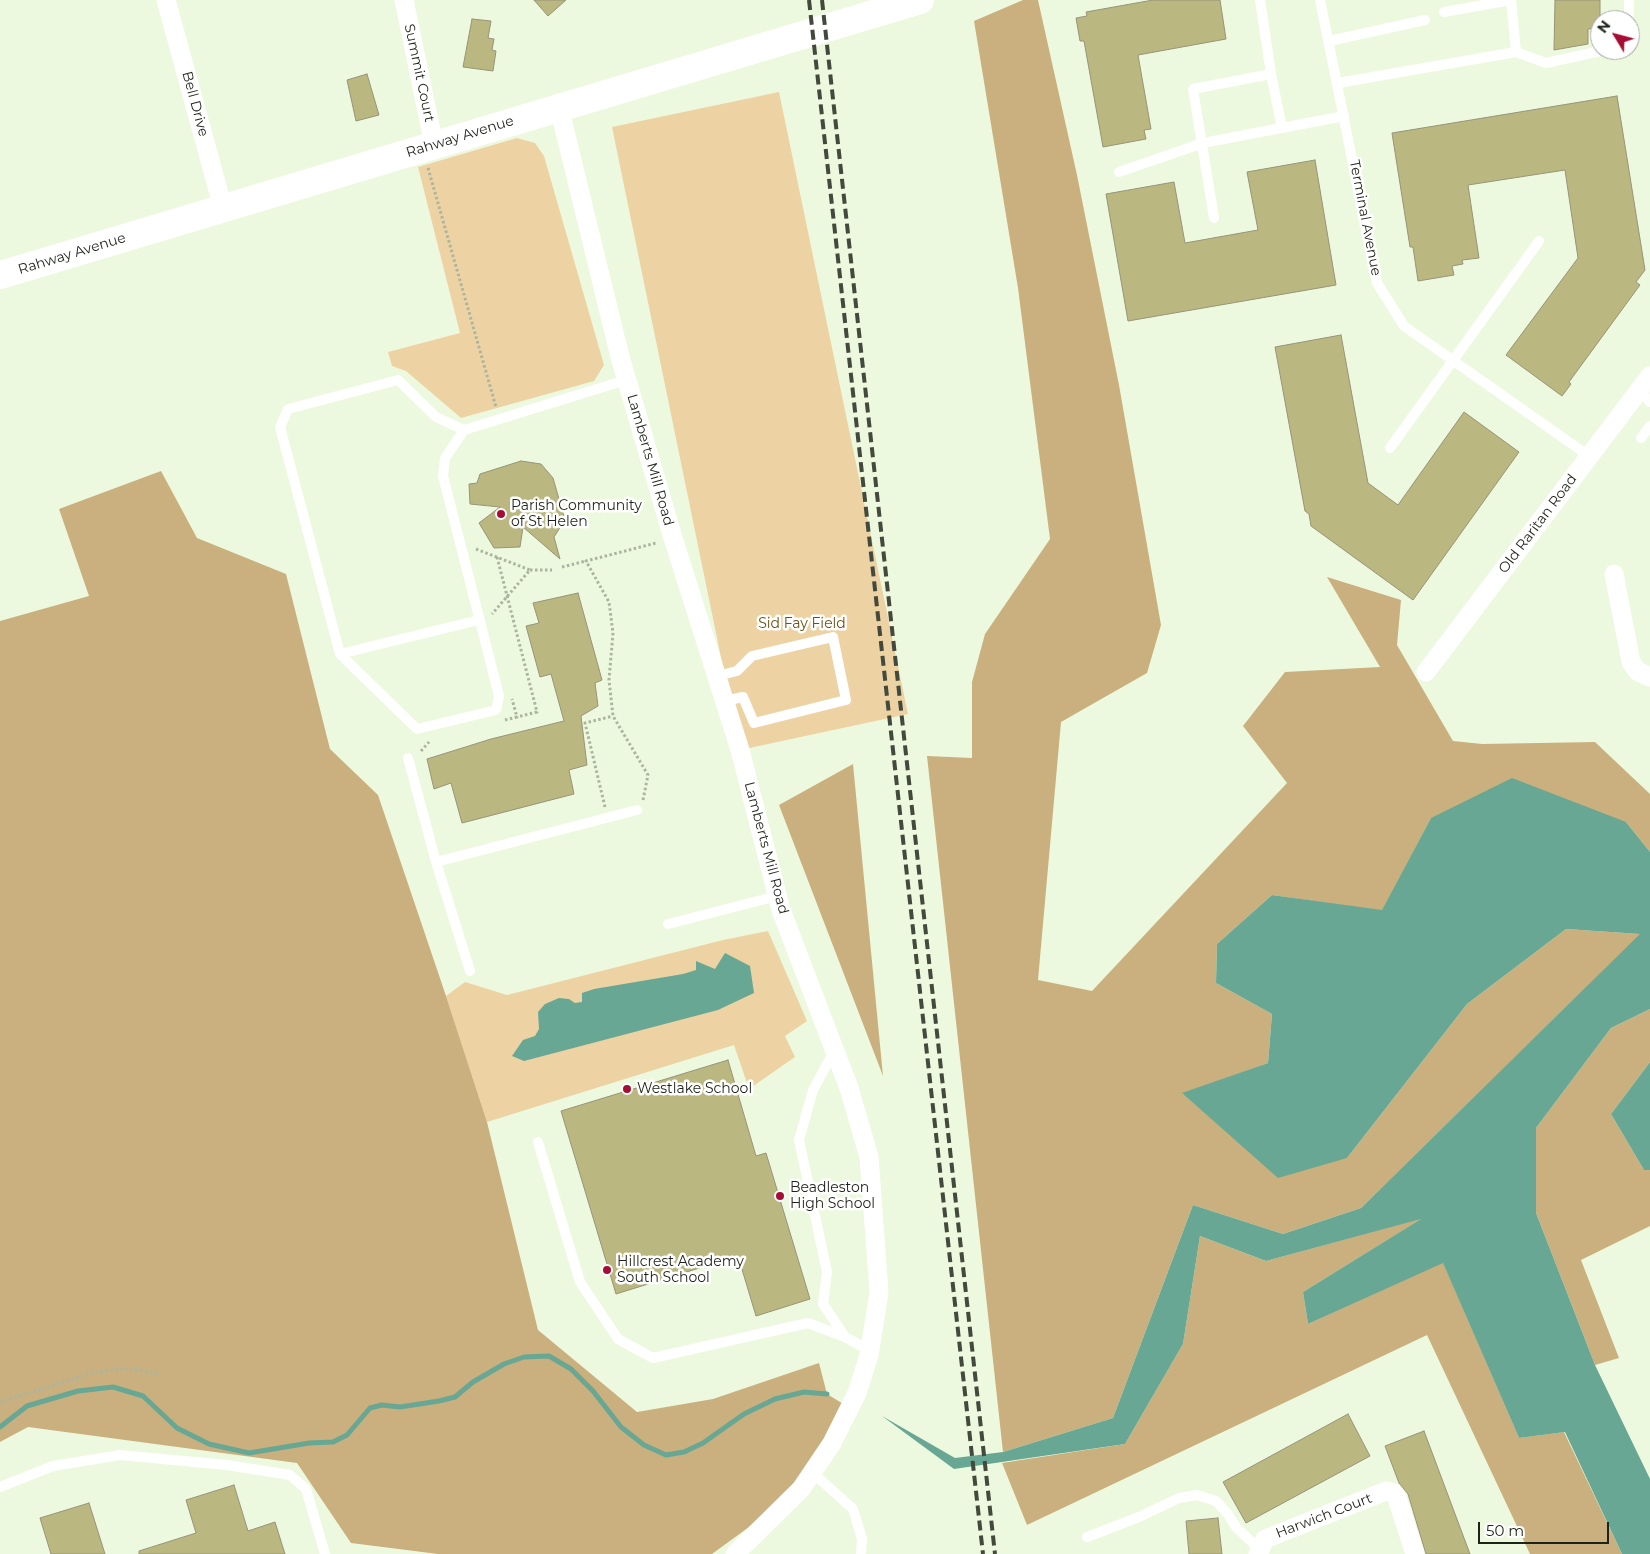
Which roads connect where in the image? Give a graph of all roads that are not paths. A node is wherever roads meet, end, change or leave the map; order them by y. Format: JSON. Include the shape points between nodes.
{"nodes":[{"id":1,"x":166,"y":0,"type":"edge"},
{"id":2,"x":404,"y":0,"type":"edge"},
{"id":3,"x":920,"y":0,"type":"edge"},
{"id":4,"x":1260,"y":0,"type":"edge"},
{"id":5,"x":1320,"y":0,"type":"edge"},
{"id":6,"x":1511,"y":0,"type":"edge"},
{"id":7,"x":1444,"y":12,"type":"dead end"},
{"id":8,"x":1425,"y":20,"type":"dead end"},
{"id":9,"x":1329,"y":41,"type":"junction"},
{"id":10,"x":1516,"y":52,"type":"junction"},
{"id":11,"x":1590,"y":53,"type":"edge"},
{"id":12,"x":1271,"y":74,"type":"junction"},
{"id":13,"x":1338,"y":83,"type":"junction"},
{"id":14,"x":559,"y":107,"type":"junction"},
{"id":15,"x":1344,"y":116,"type":"junction"},
{"id":16,"x":1282,"y":128,"type":"junction"},
{"id":17,"x":1203,"y":143,"type":"junction"},
{"id":18,"x":428,"y":147,"type":"junction"},
{"id":19,"x":1119,"y":172,"type":"dead end"},
{"id":20,"x":223,"y":208,"type":"junction"},
{"id":21,"x":1214,"y":218,"type":"dead end"},
{"id":22,"x":1539,"y":240,"type":"dead end"},
{"id":23,"x":0,"y":275,"type":"edge"},
{"id":24,"x":1453,"y":361,"type":"junction"},
{"id":25,"x":626,"y":380,"type":"junction"},
{"id":26,"x":1646,"y":389,"type":"edge"},
{"id":27,"x":1650,"y":426,"type":"edge"},
{"id":28,"x":464,"y":430,"type":"junction"},
{"id":29,"x":1641,"y":438,"type":"dead end"},
{"id":30,"x":1390,"y":448,"type":"dead end"},
{"id":31,"x":1589,"y":456,"type":"junction"},
{"id":32,"x":1614,"y":574,"type":"dead end"},
{"id":33,"x":479,"y":620,"type":"junction"},
{"id":34,"x":340,"y":654,"type":"junction"},
{"id":35,"x":1426,"y":672,"type":"dead end"},
{"id":36,"x":717,"y":676,"type":"junction"},
{"id":37,"x":1650,"y":678,"type":"edge"},
{"id":38,"x":724,"y":701,"type":"junction"},
{"id":39,"x":408,"y":758,"type":"dead end"},
{"id":40,"x":636,"y":806,"type":"road end"},
{"id":41,"x":436,"y":862,"type":"junction"},
{"id":42,"x":777,"y":896,"type":"junction"},
{"id":43,"x":668,"y":924,"type":"dead end"},
{"id":44,"x":470,"y":972,"type":"dead end"},
{"id":45,"x":834,"y":1051,"type":"junction"},
{"id":46,"x":538,"y":1142,"type":"dead end"},
{"id":47,"x":845,"y":1337,"type":"junction"},
{"id":48,"x":869,"y":1350,"type":"junction"},
{"id":49,"x":812,"y":1473,"type":"junction"},
{"id":50,"x":0,"y":1487,"type":"edge"},
{"id":51,"x":1087,"y":1537,"type":"dead end"},
{"id":52,"x":1258,"y":1551,"type":"edge"},
{"id":53,"x":325,"y":1554,"type":"edge"},
{"id":54,"x":735,"y":1554,"type":"edge"},
{"id":55,"x":861,"y":1554,"type":"edge"},
{"id":56,"x":1415,"y":1554,"type":"edge"}],
"edges":[{"from":1,"to":20,"type":"street","name":"Bell Drive"},
{"from":2,"to":18,"type":"street","name":"Summit Court"},
{"from":3,"to":14,"type":"street","name":"Rahway Avenue"},
{"from":4,"to":12,"type":"lane"},
{"from":5,"to":9,"type":"lane","name":"Terminal Avenue"},
{"from":6,"to":7,"type":"lane"},
{"from":6,"to":10,"type":"lane"},
{"from":8,"to":9,"type":"lane"},
{"from":9,"to":13,"type":"lane","name":"Terminal Avenue"},
{"from":10,"to":11,"type":"lane","via":[[1546,63]]},
{"from":10,"to":13,"type":"lane"},
{"from":12,"to":16,"type":"lane"},
{"from":12,"to":17,"type":"lane","via":[[1193,89]]},
{"from":13,"to":15,"type":"lane","name":"Terminal Avenue"},
{"from":14,"to":18,"type":"street","name":"Rahway Avenue"},
{"from":14,"to":25,"type":"street","name":"Lamberts Mill Road"},
{"from":15,"to":16,"type":"lane"},
{"from":15,"to":24,"type":"lane","name":"Terminal Avenue","via":[[1377,283],[1404,326]]},
{"from":16,"to":17,"type":"lane"},
{"from":17,"to":19,"type":"lane"},
{"from":17,"to":21,"type":"lane"},
{"from":18,"to":20,"type":"street","name":"Rahway Avenue"},
{"from":20,"to":23,"type":"street","name":"Rahway Avenue"},
{"from":22,"to":24,"type":"lane"},
{"from":24,"to":30,"type":"lane"},
{"from":24,"to":31,"type":"lane","name":"Terminal Avenue"},
{"from":25,"to":28,"type":"lane"},
{"from":25,"to":36,"type":"street","name":"Lamberts Mill Road"},
{"from":26,"to":31,"type":"street","name":"Old Raritan Road"},
{"from":27,"to":29,"type":"lane"},
{"from":28,"to":33,"type":"lane","via":[[445,458],[443,476]]},
{"from":28,"to":34,"type":"lane","via":[[436,417],[398,380],[288,409],[280,426]]},
{"from":31,"to":35,"type":"street","name":"Old Raritan Road"},
{"from":32,"to":37,"type":"street","via":[[1631,662]]},
{"from":33,"to":34,"type":"lane"},
{"from":33,"to":34,"type":"lane","via":[[499,696],[496,710],[417,729]]},
{"from":36,"to":38,"type":"street","name":"Lamberts Mill Road"},
{"from":36,"to":38,"type":"lane","via":[[737,671],[752,656],[832,637],[846,700],[754,723],[743,697]]},
{"from":38,"to":42,"type":"street","name":"Lamberts Mill Road","via":[[740,750]]},
{"from":39,"to":41,"type":"lane"},
{"from":40,"to":41,"type":"lane"},
{"from":41,"to":44,"type":"lane"},
{"from":42,"to":43,"type":"lane"},
{"from":42,"to":45,"type":"street","name":"Lamberts Mill Road"},
{"from":45,"to":47,"type":"lane","via":[[813,1090],[799,1140],[827,1272],[824,1304]]},
{"from":45,"to":48,"type":"street","name":"Lamberts Mill Road","via":[[849,1088],[869,1157],[880,1274]]},
{"from":46,"to":47,"type":"lane","via":[[580,1282],[618,1339],[654,1358],[808,1323]]},
{"from":47,"to":48,"type":"lane"},
{"from":48,"to":49,"type":"street","name":"Lamberts Mill Road","via":[[857,1393],[832,1443]]},
{"from":49,"to":54,"type":"street","name":"Lamberts Mill Road","via":[[801,1489]]},
{"from":49,"to":55,"type":"lane","via":[[853,1509],[862,1539]]},
{"from":50,"to":53,"type":"lane","via":[[54,1466],[120,1455],[227,1465],[290,1475],[306,1488]]},
{"from":51,"to":52,"type":"lane","via":[[1179,1498],[1197,1495],[1216,1501]]},
{"from":52,"to":56,"type":"street","name":"Harwich Court","via":[[1265,1539],[1386,1491],[1394,1493],[1397,1498]]}]}
